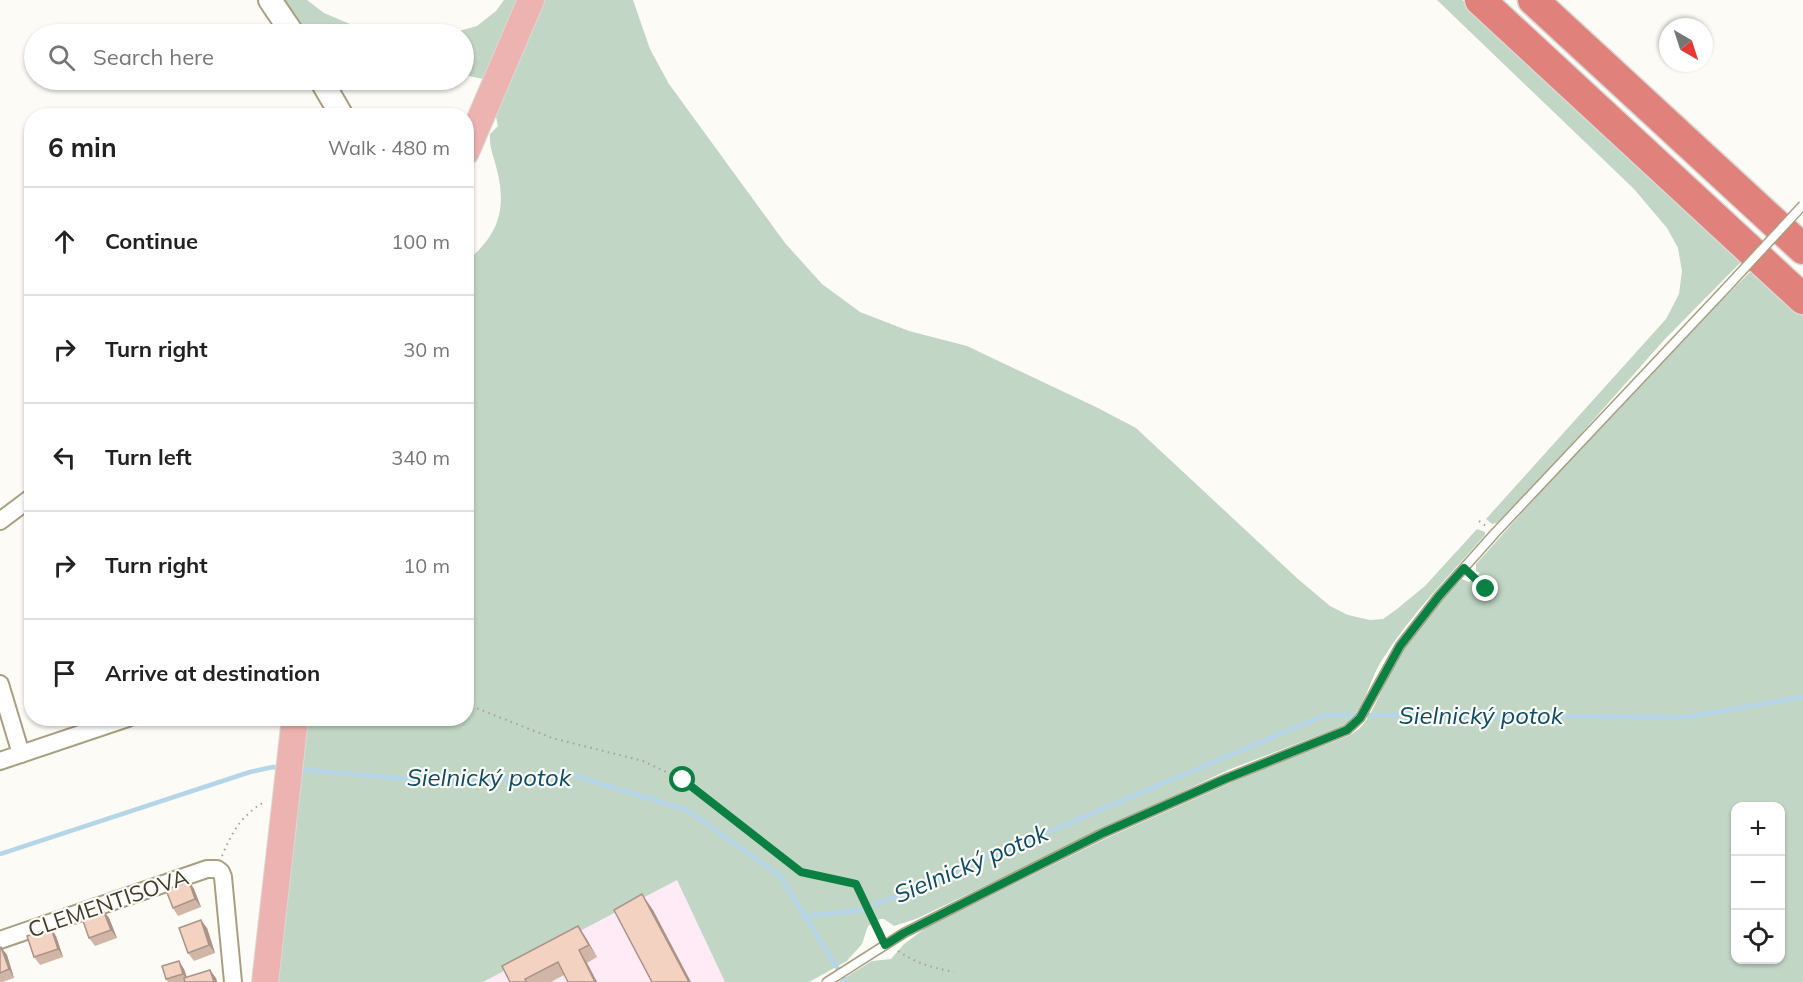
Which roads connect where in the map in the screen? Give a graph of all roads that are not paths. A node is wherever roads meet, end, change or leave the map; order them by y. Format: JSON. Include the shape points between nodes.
{"nodes":[{"id":1,"x":270,"y":0,"type":"edge"},
{"id":2,"x":531,"y":0,"type":"edge"},
{"id":3,"x":1480,"y":0,"type":"edge"},
{"id":4,"x":1533,"y":0,"type":"edge"},
{"id":5,"x":286,"y":24,"type":"edge"},
{"id":6,"x":327,"y":90,"type":"edge"},
{"id":7,"x":337,"y":108,"type":"edge"},
{"id":8,"x":474,"y":133,"type":"edge"},
{"id":9,"x":1803,"y":205,"type":"edge"},
{"id":10,"x":1803,"y":249,"type":"edge"},
{"id":11,"x":1803,"y":299,"type":"edge"},
{"id":12,"x":24,"y":503,"type":"edge"},
{"id":13,"x":0,"y":521,"type":"edge"},
{"id":14,"x":1,"y":693,"type":"edge"},
{"id":15,"x":104,"y":726,"type":"edge"},
{"id":16,"x":294,"y":726,"type":"edge"},
{"id":17,"x":21,"y":754,"type":"junction"},
{"id":18,"x":0,"y":761,"type":"edge"},
{"id":19,"x":0,"y":940,"type":"edge"},
{"id":20,"x":233,"y":982,"type":"edge"},
{"id":21,"x":265,"y":982,"type":"edge"},
{"id":22,"x":827,"y":982,"type":"edge"}],
"edges":[{"from":1,"to":5,"type":"street"},
{"from":2,"to":8,"type":"main road"},
{"from":3,"to":11,"type":"highway"},
{"from":4,"to":10,"type":"highway"},
{"from":6,"to":7,"type":"street"},
{"from":9,"to":22,"type":"lane","bridge":true,"via":[[1439,596],[1400,646],[1360,718],[1347,730],[1103,833],[887,943]]},
{"from":12,"to":13,"type":"street"},
{"from":14,"to":17,"type":"street"},
{"from":15,"to":17,"type":"street"},
{"from":16,"to":21,"type":"main road"},
{"from":17,"to":18,"type":"street"},
{"from":19,"to":20,"type":"street","name":"CLEMENTISOVA","via":[[207,869],[217,869],[223,877]]}]}
